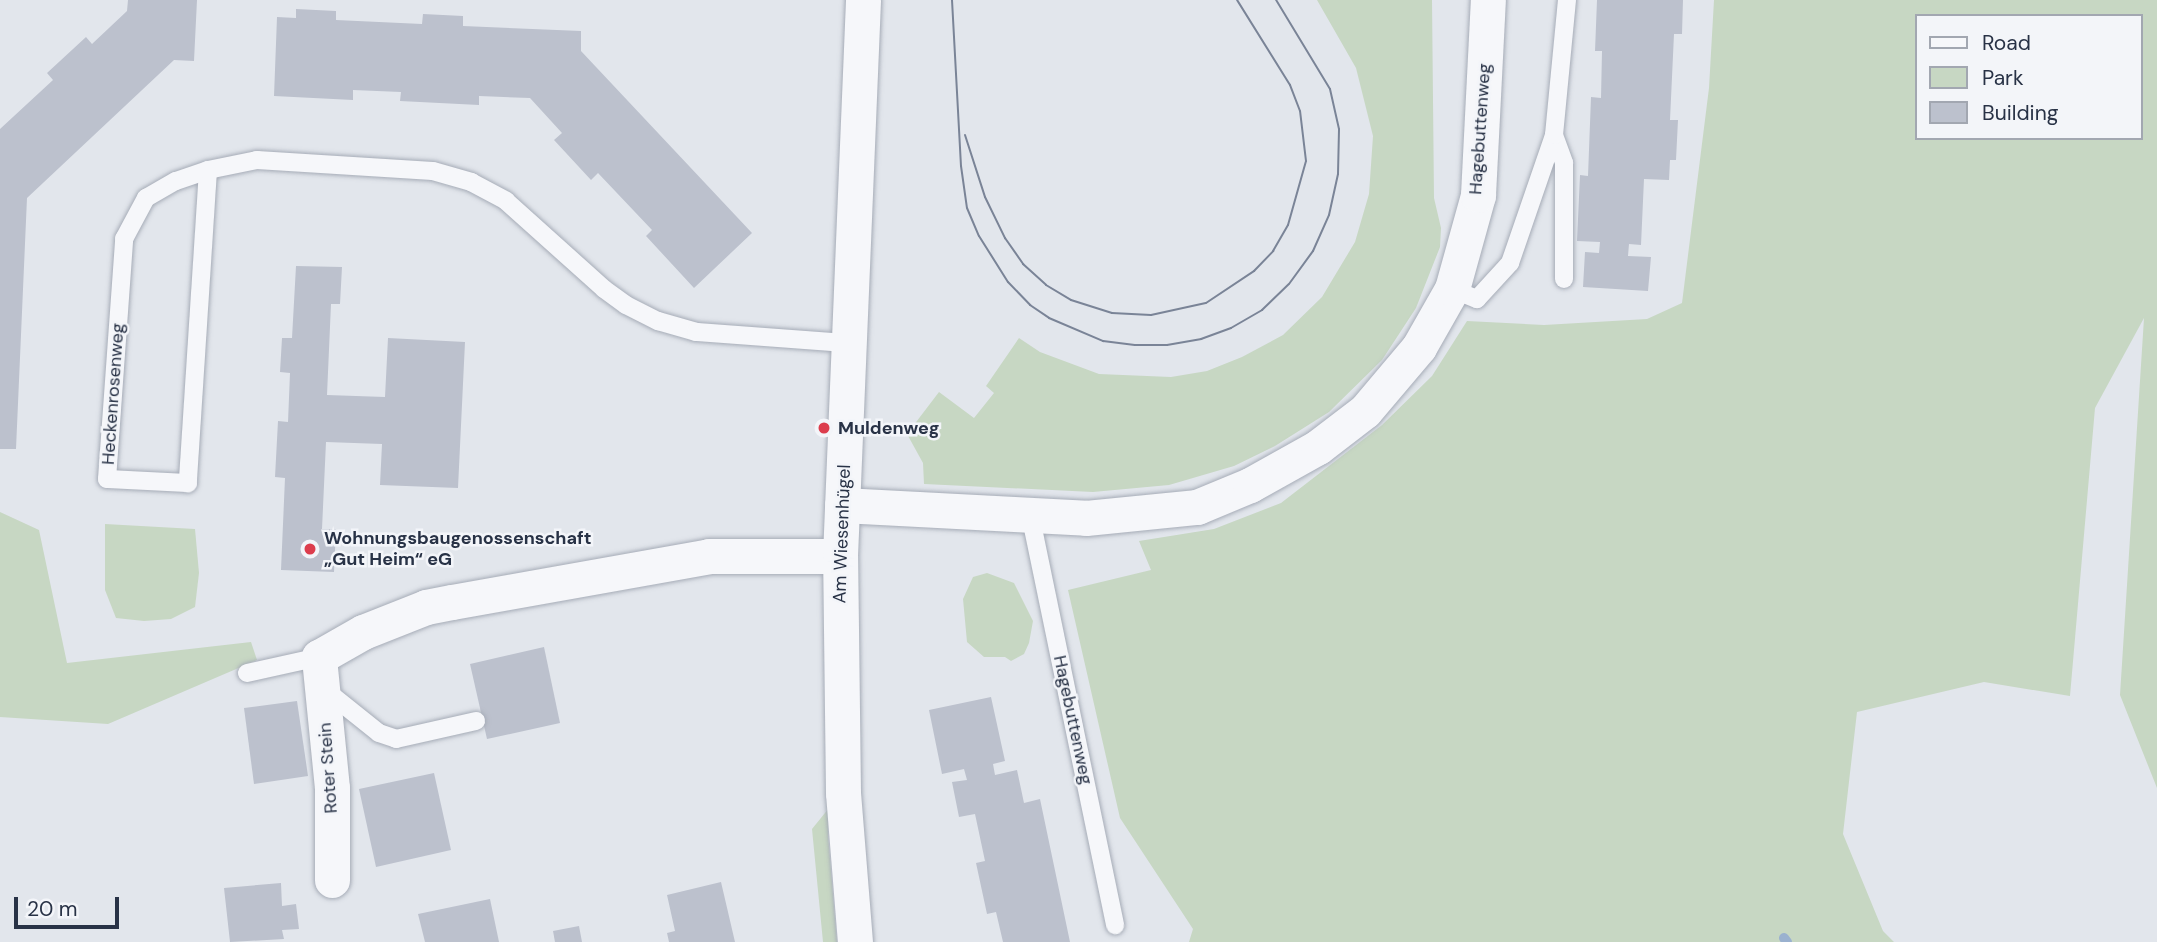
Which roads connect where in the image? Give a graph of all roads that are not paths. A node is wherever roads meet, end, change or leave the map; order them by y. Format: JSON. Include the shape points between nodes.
{"nodes":[{"id":1,"x":863,"y":0,"type":"edge"},
{"id":2,"x":1488,"y":0,"type":"edge"},
{"id":3,"x":1567,"y":0,"type":"edge"},
{"id":4,"x":1554,"y":135,"type":"junction"},
{"id":5,"x":208,"y":170,"type":"junction"},
{"id":6,"x":1564,"y":278,"type":"dead end"},
{"id":7,"x":1452,"y":289,"type":"junction"},
{"id":8,"x":847,"y":342,"type":"junction"},
{"id":9,"x":842,"y":505,"type":"junction"},
{"id":10,"x":1030,"y":514,"type":"junction"},
{"id":11,"x":840,"y":556,"type":"junction"},
{"id":12,"x":320,"y":672,"type":"junction"},
{"id":13,"x":247,"y":673,"type":"dead end"},
{"id":14,"x":476,"y":721,"type":"dead end"},
{"id":15,"x":332,"y":880,"type":"dead end"},
{"id":16,"x":1115,"y":925,"type":"dead end"},
{"id":17,"x":855,"y":942,"type":"edge"}],
"edges":[{"from":1,"to":8,"type":"street","name":"Am Wiesenhügel"},
{"from":2,"to":7,"type":"street","name":"Hagebuttenweg","via":[[1478,195]]},
{"from":3,"to":4,"type":"lane"},
{"from":4,"to":6,"type":"lane","via":[[1564,163]]},
{"from":4,"to":7,"type":"lane","via":[[1510,263],[1477,299]]},
{"from":5,"to":5,"type":"lane","name":"Heckenrosenweg","via":[[146,198],[124,239],[107,479],[188,483]]},
{"from":5,"to":8,"type":"lane","name":"Heckenrosenweg","via":[[257,160],[433,171],[471,182],[506,201],[604,289],[658,321],[696,332]]},
{"from":7,"to":10,"type":"street","name":"Hagebuttenweg","via":[[1419,347],[1365,411],[1318,447],[1250,485],[1197,507],[1086,518]]},
{"from":8,"to":9,"type":"street","name":"Am Wiesenhügel"},
{"from":9,"to":10,"type":"street","name":"Hagebuttenweg"},
{"from":9,"to":11,"type":"street","name":"Am Wiesenhügel"},
{"from":10,"to":16,"type":"lane","name":"Hagebuttenweg"},
{"from":11,"to":12,"type":"street","via":[[709,556],[426,607],[363,632]]},
{"from":11,"to":17,"type":"street","name":"Am Wiesenhügel","via":[[842,779]]},
{"from":12,"to":13,"type":"lane"},
{"from":12,"to":14,"type":"lane","via":[[379,733],[396,739]]},
{"from":12,"to":15,"type":"street","name":"Roter Stein","via":[[332,788]]}]}
